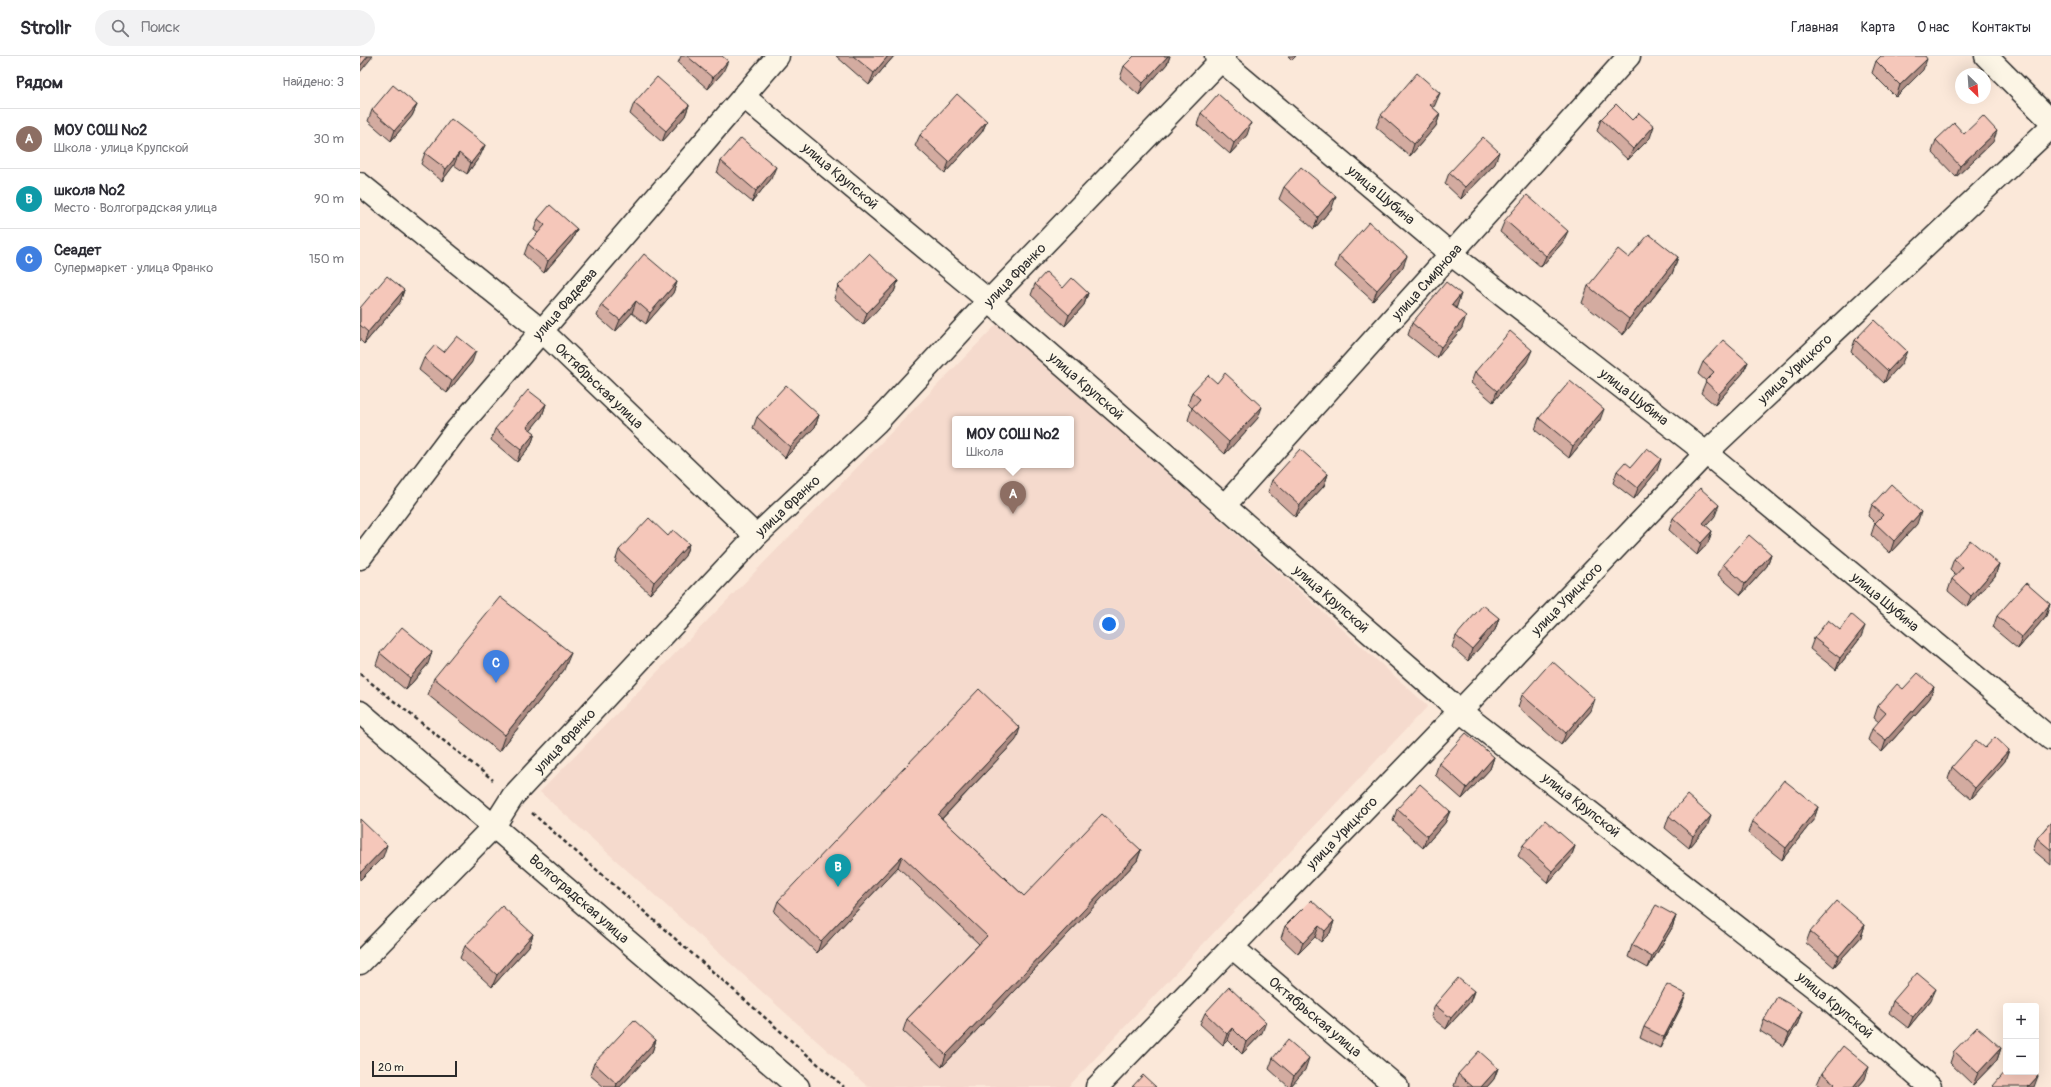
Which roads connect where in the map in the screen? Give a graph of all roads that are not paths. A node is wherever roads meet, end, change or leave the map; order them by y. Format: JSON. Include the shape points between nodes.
{"nodes":[{"id":1,"x":778,"y":56,"type":"edge"},
{"id":2,"x":1629,"y":56,"type":"edge"},
{"id":3,"x":1986,"y":56,"type":"edge"},
{"id":4,"x":1221,"y":57,"type":"edge"},
{"id":5,"x":743,"y":96,"type":"junction"},
{"id":6,"x":2051,"y":121,"type":"edge"},
{"id":7,"x":2051,"y":127,"type":"edge"},
{"id":8,"x":360,"y":184,"type":"edge"},
{"id":9,"x":1452,"y":255,"type":"junction"},
{"id":10,"x":989,"y":301,"type":"junction"},
{"id":11,"x":542,"y":331,"type":"junction"},
{"id":12,"x":1706,"y":453,"type":"junction"},
{"id":13,"x":1224,"y":506,"type":"junction"},
{"id":14,"x":756,"y":536,"type":"junction"},
{"id":15,"x":360,"y":558,"type":"edge"},
{"id":16,"x":1460,"y":711,"type":"junction"},
{"id":17,"x":360,"y":712,"type":"edge"},
{"id":18,"x":2051,"y":739,"type":"edge"},
{"id":19,"x":494,"y":826,"type":"junction"},
{"id":20,"x":1232,"y":947,"type":"junction"},
{"id":21,"x":360,"y":963,"type":"edge"},
{"id":22,"x":798,"y":1087,"type":"edge"},
{"id":23,"x":1097,"y":1087,"type":"edge"},
{"id":24,"x":1397,"y":1087,"type":"edge"},
{"id":25,"x":1930,"y":1087,"type":"edge"}],
"edges":[{"from":1,"to":5,"type":"street","name":"улица Фадеева"},
{"from":2,"to":9,"type":"street","name":"улица Смирнова","via":[[1552,139]]},
{"from":3,"to":6,"type":"street"},
{"from":4,"to":9,"type":"street","name":"улица Шубина"},
{"from":4,"to":10,"type":"street","name":"улица Франко"},
{"from":5,"to":10,"type":"street","name":"улица Крупской"},
{"from":5,"to":11,"type":"street","name":"улица Фадеева"},
{"from":7,"to":12,"type":"street","name":"улица Урицкого"},
{"from":8,"to":11,"type":"street","name":"Октябрьская улица"},
{"from":9,"to":12,"type":"street","name":"улица Шубина"},
{"from":9,"to":13,"type":"street","name":"улица Смирнова"},
{"from":10,"to":13,"type":"street","name":"улица Крупской"},
{"from":10,"to":14,"type":"street","name":"улица Франко","via":[[876,423]]},
{"from":11,"to":14,"type":"street","name":"Октябрьская улица"},
{"from":11,"to":15,"type":"street","name":"улица Фадеева","via":[[454,433]]},
{"from":12,"to":16,"type":"street","name":"улица Урицкого"},
{"from":12,"to":18,"type":"street","name":"улица Шубина"},
{"from":13,"to":16,"type":"street","name":"улица Крупской"},
{"from":14,"to":19,"type":"street","name":"улица Франко","via":[[513,796]]},
{"from":16,"to":20,"type":"street","name":"улица Урицкого"},
{"from":16,"to":25,"type":"street","name":"улица Крупской","via":[[1828,998]]},
{"from":17,"to":19,"type":"street","name":"Волгоградская улица"},
{"from":19,"to":21,"type":"street","name":"улица Франко"},
{"from":19,"to":22,"type":"street","name":"Волгоградская улица"},
{"from":20,"to":23,"type":"street","name":"улица Урицкого"},
{"from":20,"to":24,"type":"street","name":"Октябрьская улица"}]}
